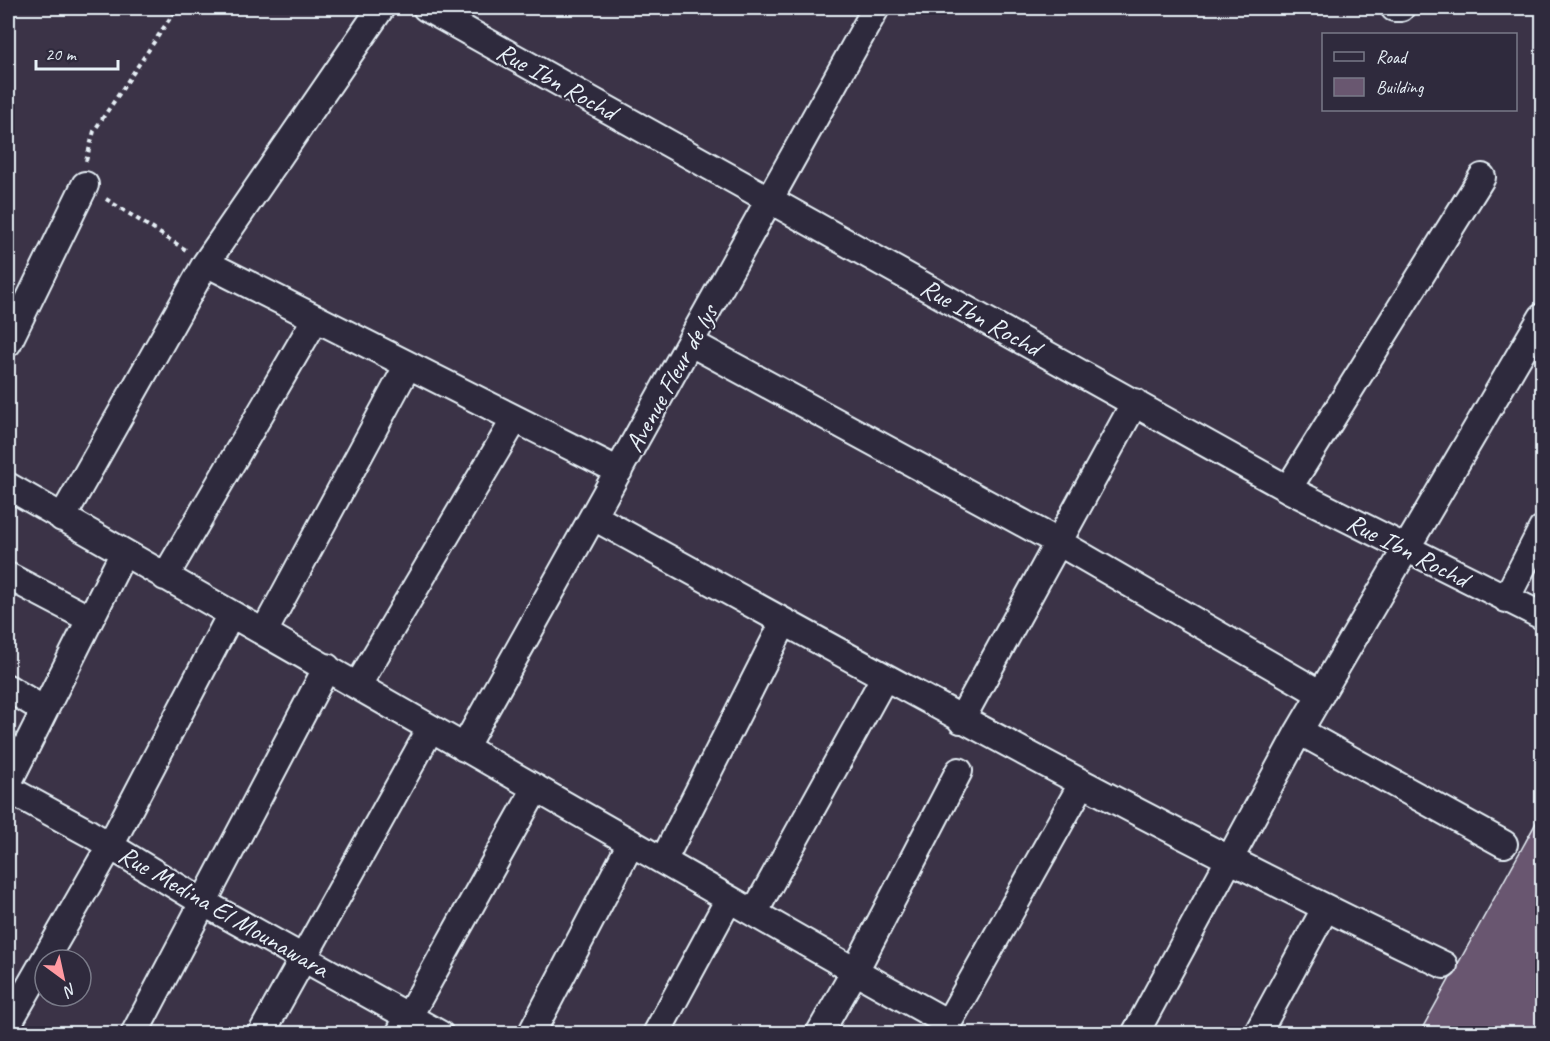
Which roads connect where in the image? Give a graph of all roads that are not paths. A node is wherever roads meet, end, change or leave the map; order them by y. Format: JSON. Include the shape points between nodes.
{"nodes":[{"id":1,"x":381,"y":8,"type":"edge"},
{"id":2,"x":426,"y":8,"type":"edge"},
{"id":3,"x":876,"y":8,"type":"edge"},
{"id":4,"x":1394,"y":8,"type":"edge"},
{"id":5,"x":1401,"y":8,"type":"edge"},
{"id":6,"x":1482,"y":177,"type":"dead end"},
{"id":7,"x":85,"y":185,"type":"road end"},
{"id":8,"x":771,"y":200,"type":"junction"},
{"id":9,"x":206,"y":263,"type":"junction"},
{"id":10,"x":1542,"y":317,"type":"edge"},
{"id":11,"x":316,"y":318,"type":"junction"},
{"id":12,"x":8,"y":343,"type":"edge"},
{"id":13,"x":691,"y":343,"type":"junction"},
{"id":14,"x":408,"y":365,"type":"junction"},
{"id":15,"x":1135,"y":402,"type":"junction"},
{"id":16,"x":515,"y":419,"type":"junction"},
{"id":17,"x":619,"y":471,"type":"junction"},
{"id":18,"x":8,"y":486,"type":"edge"},
{"id":19,"x":1288,"y":489,"type":"junction"},
{"id":20,"x":594,"y":517,"type":"junction"},
{"id":21,"x":62,"y":518,"type":"junction"},
{"id":22,"x":1542,"y":529,"type":"edge"},
{"id":23,"x":1058,"y":542,"type":"junction"},
{"id":24,"x":1406,"y":550,"type":"junction"},
{"id":25,"x":123,"y":554,"type":"junction"},
{"id":26,"x":8,"y":576,"type":"edge"},
{"id":27,"x":165,"y":577,"type":"junction"},
{"id":28,"x":1506,"y":599,"type":"junction"},
{"id":29,"x":231,"y":614,"type":"junction"},
{"id":30,"x":1542,"y":616,"type":"edge"},
{"id":31,"x":90,"y":619,"type":"junction"},
{"id":32,"x":784,"y":622,"type":"junction"},
{"id":33,"x":264,"y":632,"type":"junction"},
{"id":34,"x":327,"y":667,"type":"junction"},
{"id":35,"x":884,"y":678,"type":"junction"},
{"id":36,"x":358,"y":685,"type":"junction"},
{"id":37,"x":8,"y":688,"type":"edge"},
{"id":38,"x":1321,"y":694,"type":"junction"},
{"id":39,"x":44,"y":710,"type":"junction"},
{"id":40,"x":961,"y":720,"type":"junction"},
{"id":41,"x":431,"y":729,"type":"junction"},
{"id":42,"x":1299,"y":731,"type":"junction"},
{"id":43,"x":464,"y":748,"type":"junction"},
{"id":44,"x":958,"y":771,"type":"dead end"},
{"id":45,"x":8,"y":783,"type":"edge"},
{"id":46,"x":1082,"y":784,"type":"junction"},
{"id":47,"x":536,"y":788,"type":"junction"},
{"id":48,"x":8,"y":789,"type":"edge"},
{"id":49,"x":631,"y":843,"type":"junction"},
{"id":50,"x":1504,"y":844,"type":"dead end"},
{"id":51,"x":110,"y":846,"type":"junction"},
{"id":52,"x":1228,"y":860,"type":"junction"},
{"id":53,"x":663,"y":861,"type":"junction"},
{"id":54,"x":729,"y":899,"type":"junction"},
{"id":55,"x":204,"y":903,"type":"junction"},
{"id":56,"x":1325,"y":909,"type":"junction"},
{"id":57,"x":754,"y":913,"type":"junction"},
{"id":58,"x":303,"y":956,"type":"junction"},
{"id":59,"x":1444,"y":966,"type":"dead end"},
{"id":60,"x":855,"y":971,"type":"junction"},
{"id":61,"x":8,"y":1024,"type":"edge"},
{"id":62,"x":403,"y":1025,"type":"edge"},
{"id":63,"x":945,"y":1028,"type":"edge"},
{"id":64,"x":134,"y":1034,"type":"edge"},
{"id":65,"x":261,"y":1034,"type":"edge"},
{"id":66,"x":440,"y":1034,"type":"edge"},
{"id":67,"x":531,"y":1034,"type":"edge"},
{"id":68,"x":656,"y":1034,"type":"edge"},
{"id":69,"x":819,"y":1034,"type":"edge"},
{"id":70,"x":1135,"y":1034,"type":"edge"},
{"id":71,"x":1257,"y":1034,"type":"edge"}],
"edges":[{"from":1,"to":9,"type":"street"},
{"from":2,"to":8,"type":"street","name":"Rue Ibn Rochd"},
{"from":3,"to":8,"type":"street","name":"Avenue Fleur de lys"},
{"from":4,"to":5,"type":"street"},
{"from":6,"to":19,"type":"street"},
{"from":7,"to":12,"type":"street"},
{"from":8,"to":13,"type":"street","name":"Avenue Fleur de lys"},
{"from":8,"to":15,"type":"street","name":"Rue Ibn Rochd"},
{"from":9,"to":11,"type":"street"},
{"from":9,"to":21,"type":"street"},
{"from":10,"to":24,"type":"street"},
{"from":11,"to":14,"type":"street"},
{"from":11,"to":27,"type":"street"},
{"from":13,"to":17,"type":"street","name":"Avenue Fleur de lys"},
{"from":13,"to":23,"type":"street"},
{"from":14,"to":16,"type":"street"},
{"from":14,"to":33,"type":"street"},
{"from":15,"to":19,"type":"street","name":"Rue Ibn Rochd"},
{"from":15,"to":23,"type":"street"},
{"from":16,"to":17,"type":"street"},
{"from":16,"to":36,"type":"street"},
{"from":17,"to":20,"type":"street","name":"Avenue Fleur de lys"},
{"from":18,"to":21,"type":"street"},
{"from":19,"to":24,"type":"street","name":"Rue Ibn Rochd"},
{"from":20,"to":32,"type":"street"},
{"from":20,"to":43,"type":"street","name":"Avenue Fleur de lys"},
{"from":21,"to":25,"type":"street"},
{"from":22,"to":28,"type":"street"},
{"from":23,"to":38,"type":"street"},
{"from":23,"to":40,"type":"street"},
{"from":24,"to":28,"type":"street","name":"Rue Ibn Rochd"},
{"from":24,"to":38,"type":"street"},
{"from":25,"to":27,"type":"street"},
{"from":25,"to":31,"type":"street"},
{"from":26,"to":31,"type":"street"},
{"from":27,"to":29,"type":"street"},
{"from":28,"to":30,"type":"street","name":"Rue Ibn Rochd"},
{"from":29,"to":33,"type":"street"},
{"from":29,"to":51,"type":"street"},
{"from":31,"to":39,"type":"street"},
{"from":32,"to":35,"type":"street"},
{"from":32,"to":53,"type":"street"},
{"from":33,"to":34,"type":"street"},
{"from":34,"to":36,"type":"street"},
{"from":34,"to":55,"type":"street"},
{"from":35,"to":40,"type":"street"},
{"from":35,"to":57,"type":"street"},
{"from":36,"to":41,"type":"street"},
{"from":37,"to":39,"type":"street"},
{"from":38,"to":42,"type":"street"},
{"from":39,"to":45,"type":"street"},
{"from":40,"to":46,"type":"street"},
{"from":41,"to":43,"type":"street"},
{"from":41,"to":58,"type":"street"},
{"from":42,"to":50,"type":"street"},
{"from":42,"to":52,"type":"street"},
{"from":43,"to":47,"type":"street"},
{"from":44,"to":60,"type":"street"},
{"from":46,"to":52,"type":"street"},
{"from":46,"to":63,"type":"street"},
{"from":47,"to":49,"type":"street"},
{"from":47,"to":62,"type":"street"},
{"from":48,"to":51,"type":"street","name":"Rue Medina El Mounawara"},
{"from":49,"to":53,"type":"street"},
{"from":49,"to":67,"type":"street"},
{"from":51,"to":55,"type":"street","name":"Rue Medina El Mounawara"},
{"from":51,"to":61,"type":"street"},
{"from":52,"to":56,"type":"street"},
{"from":52,"to":70,"type":"street"},
{"from":53,"to":54,"type":"street"},
{"from":54,"to":57,"type":"street"},
{"from":54,"to":68,"type":"street"},
{"from":55,"to":58,"type":"street","name":"Rue Medina El Mounawara"},
{"from":55,"to":64,"type":"street"},
{"from":56,"to":59,"type":"street"},
{"from":56,"to":71,"type":"street"},
{"from":57,"to":60,"type":"street"},
{"from":58,"to":62,"type":"street","name":"Rue Medina El Mounawara"},
{"from":58,"to":65,"type":"street"},
{"from":60,"to":63,"type":"street"},
{"from":60,"to":69,"type":"street"},
{"from":62,"to":66,"type":"street","name":"Rue Medina El Mounawara"}]}
